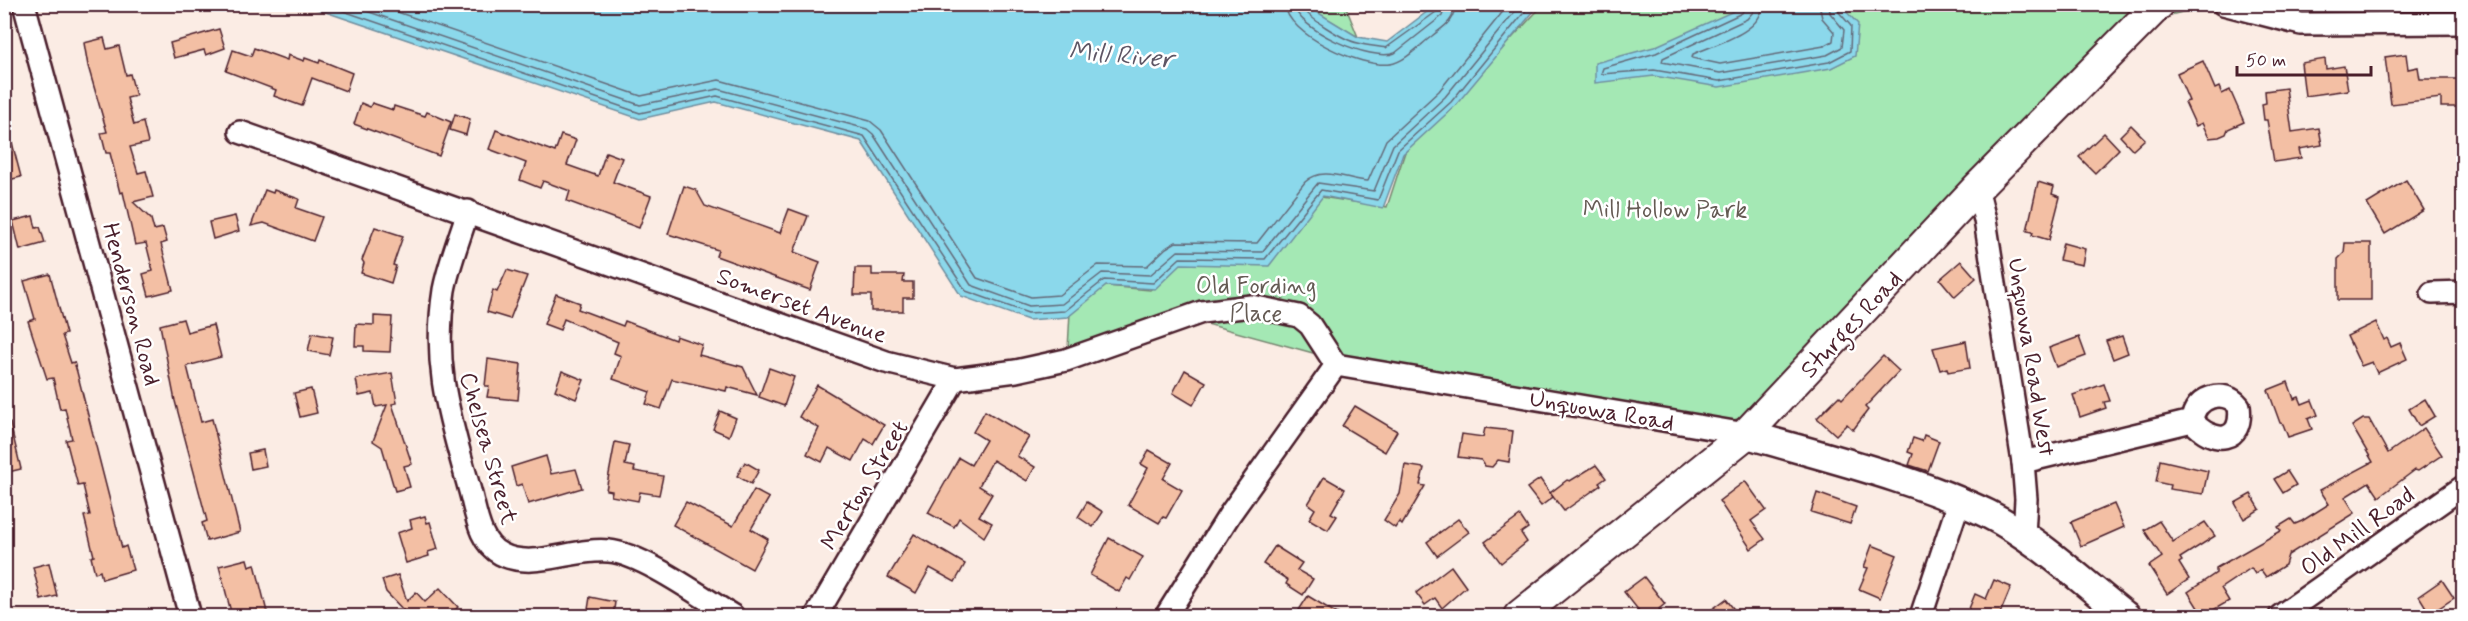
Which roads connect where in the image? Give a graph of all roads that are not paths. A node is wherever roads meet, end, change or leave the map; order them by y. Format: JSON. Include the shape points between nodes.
{"nodes":[{"id":1,"x":24,"y":4,"type":"edge"},
{"id":2,"x":2159,"y":4,"type":"edge"},
{"id":3,"x":2223,"y":4,"type":"edge"},
{"id":4,"x":2463,"y":23,"type":"edge"},
{"id":5,"x":240,"y":132,"type":"dead end"},
{"id":6,"x":1977,"y":188,"type":"junction"},
{"id":7,"x":468,"y":211,"type":"junction"},
{"id":8,"x":2463,"y":292,"type":"edge"},
{"id":9,"x":2432,"y":293,"type":"dead end"},
{"id":10,"x":1336,"y":366,"type":"junction"},
{"id":11,"x":955,"y":379,"type":"junction"},
{"id":12,"x":2192,"y":421,"type":"dead end"},
{"id":13,"x":1746,"y":434,"type":"junction"},
{"id":14,"x":2023,"y":462,"type":"junction"},
{"id":15,"x":2463,"y":486,"type":"edge"},
{"id":16,"x":1959,"y":502,"type":"junction"},
{"id":17,"x":2024,"y":535,"type":"junction"},
{"id":18,"x":190,"y":616,"type":"edge"},
{"id":19,"x":733,"y":616,"type":"edge"},
{"id":20,"x":816,"y":616,"type":"edge"},
{"id":21,"x":1166,"y":616,"type":"edge"},
{"id":22,"x":1519,"y":616,"type":"edge"},
{"id":23,"x":1921,"y":616,"type":"edge"},
{"id":24,"x":2126,"y":616,"type":"edge"},
{"id":25,"x":2280,"y":616,"type":"edge"}],
"edges":[{"from":1,"to":18,"type":"street","name":"Henderson Road"},
{"from":2,"to":6,"type":"main road","name":"Sturges Road"},
{"from":3,"to":4,"type":"street","via":[[2301,24]]},
{"from":5,"to":7,"type":"street","name":"Somerset Avenue"},
{"from":6,"to":13,"type":"main road","name":"Sturges Road"},
{"from":6,"to":14,"type":"street","name":"Unquowa Road West"},
{"from":7,"to":11,"type":"street","name":"Somerset Avenue","via":[[886,362]]},
{"from":7,"to":19,"type":"street","name":"Chelsea Street","via":[[445,288],[440,366],[458,448],[485,538],[500,554],[510,558],[533,559],[590,551],[625,554]]},
{"from":8,"to":9,"type":"street"},
{"from":10,"to":11,"type":"street","name":"Somerset Avenue","via":[[1310,325],[1299,316],[1269,308],[1230,307],[1181,318],[1066,360]]},
{"from":10,"to":13,"type":"street","name":"Unquowa Road"},
{"from":10,"to":21,"type":"street","via":[[1230,514]]},
{"from":11,"to":20,"type":"street","name":"Merton Street"},
{"from":12,"to":14,"type":"street"},
{"from":13,"to":16,"type":"street","name":"Unquowa Road","via":[[1863,467]]},
{"from":13,"to":22,"type":"main road","name":"Sturges Road"},
{"from":14,"to":17,"type":"street","name":"Unquowa Road West"},
{"from":15,"to":25,"type":"street","name":"Old Mill Road"},
{"from":16,"to":17,"type":"street","name":"Unquowa Road"},
{"from":16,"to":23,"type":"street"},
{"from":17,"to":24,"type":"street","name":"Unquowa Road"}]}
